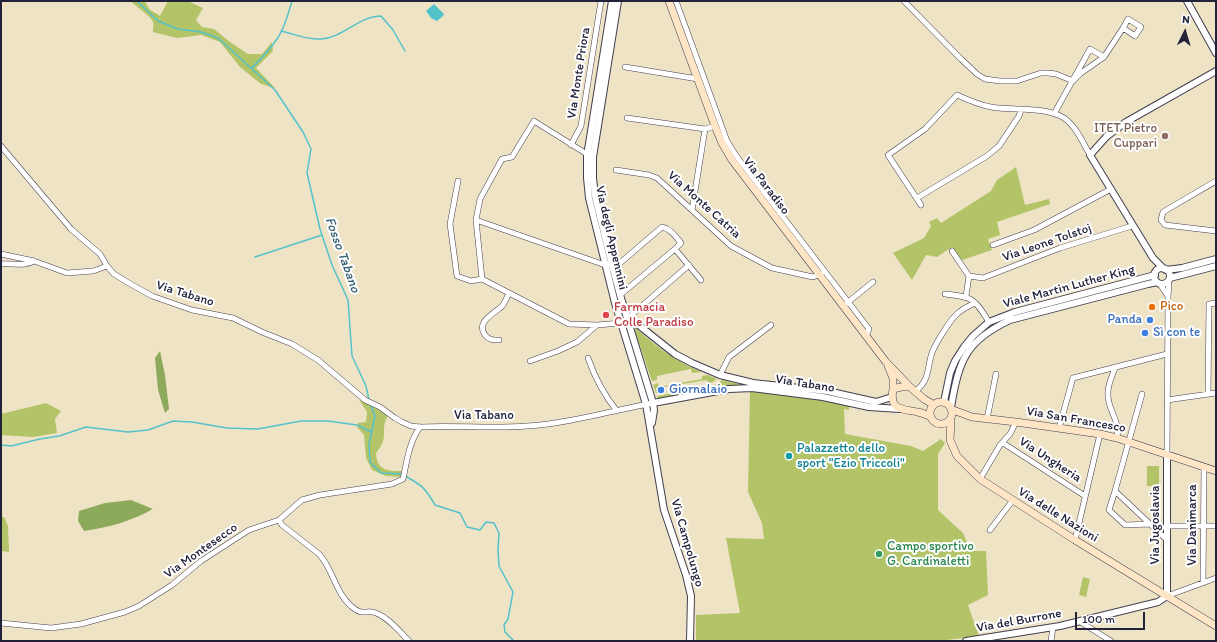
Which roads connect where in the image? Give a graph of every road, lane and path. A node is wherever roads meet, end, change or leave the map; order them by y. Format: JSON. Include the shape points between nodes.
{"nodes":[{"id":1,"x":601,"y":1,"type":"edge"},
{"id":2,"x":612,"y":1,"type":"edge"},
{"id":3,"x":618,"y":1,"type":"edge"},
{"id":4,"x":669,"y":1,"type":"edge"},
{"id":5,"x":676,"y":1,"type":"edge"},
{"id":6,"x":904,"y":1,"type":"edge"},
{"id":7,"x":1187,"y":1,"type":"edge"},
{"id":8,"x":1122,"y":28,"type":"dead end"},
{"id":9,"x":1216,"y":53,"type":"edge"},
{"id":10,"x":1104,"y":57,"type":"junction"},
{"id":11,"x":625,"y":67,"type":"dead end"},
{"id":12,"x":1216,"y":71,"type":"edge"},
{"id":13,"x":698,"y":79,"type":"junction"},
{"id":14,"x":1073,"y":81,"type":"junction"},
{"id":15,"x":1021,"y":110,"type":"junction"},
{"id":16,"x":1054,"y":114,"type":"junction"},
{"id":17,"x":627,"y":118,"type":"dead end"},
{"id":18,"x":715,"y":126,"type":"junction"},
{"id":19,"x":705,"y":129,"type":"junction"},
{"id":20,"x":571,"y":145,"type":"junction"},
{"id":21,"x":1,"y":146,"type":"edge"},
{"id":22,"x":1090,"y":155,"type":"junction"},
{"id":23,"x":590,"y":156,"type":"junction"},
{"id":24,"x":616,"y":170,"type":"dead end"},
{"id":25,"x":458,"y":181,"type":"dead end"},
{"id":26,"x":1216,"y":181,"type":"edge"},
{"id":27,"x":1111,"y":189,"type":"junction"},
{"id":28,"x":916,"y":198,"type":"junction"},
{"id":29,"x":921,"y":205,"type":"dead end"},
{"id":30,"x":692,"y":210,"type":"junction"},
{"id":31,"x":476,"y":220,"type":"junction"},
{"id":32,"x":1132,"y":226,"type":"junction"},
{"id":33,"x":1216,"y":231,"type":"edge"},
{"id":34,"x":992,"y":245,"type":"dead end"},
{"id":35,"x":675,"y":249,"type":"junction"},
{"id":36,"x":952,"y":251,"type":"dead end"},
{"id":37,"x":1,"y":254,"type":"edge"},
{"id":38,"x":1216,"y":259,"type":"edge"},
{"id":39,"x":34,"y":261,"type":"junction"},
{"id":40,"x":1155,"y":261,"type":"junction"},
{"id":41,"x":1,"y":264,"type":"edge"},
{"id":42,"x":605,"y":264,"type":"junction"},
{"id":43,"x":689,"y":265,"type":"junction"},
{"id":44,"x":107,"y":266,"type":"junction"},
{"id":45,"x":1216,"y":266,"type":"edge"},
{"id":46,"x":613,"y":267,"type":"junction"},
{"id":47,"x":1165,"y":269,"type":"junction"},
{"id":48,"x":822,"y":273,"type":"junction"},
{"id":49,"x":1155,"y":273,"type":"junction"},
{"id":50,"x":969,"y":276,"type":"junction"},
{"id":51,"x":1170,"y":279,"type":"junction"},
{"id":52,"x":482,"y":280,"type":"junction"},
{"id":53,"x":701,"y":280,"type":"dead end"},
{"id":54,"x":873,"y":282,"type":"dead end"},
{"id":55,"x":1158,"y":283,"type":"junction"},
{"id":56,"x":509,"y":293,"type":"junction"},
{"id":57,"x":945,"y":294,"type":"dead end"},
{"id":58,"x":620,"y":296,"type":"junction"},
{"id":59,"x":966,"y":296,"type":"junction"},
{"id":60,"x":1168,"y":296,"type":"junction"},
{"id":61,"x":975,"y":303,"type":"junction"},
{"id":62,"x":1216,"y":303,"type":"edge"},
{"id":63,"x":845,"y":304,"type":"junction"},
{"id":64,"x":627,"y":319,"type":"junction"},
{"id":65,"x":989,"y":322,"type":"junction"},
{"id":66,"x":621,"y":323,"type":"junction"},
{"id":67,"x":771,"y":324,"type":"dead end"},
{"id":68,"x":597,"y":325,"type":"junction"},
{"id":69,"x":499,"y":340,"type":"dead end"},
{"id":70,"x":1167,"y":354,"type":"junction"},
{"id":71,"x":588,"y":358,"type":"dead end"},
{"id":72,"x":530,"y":361,"type":"dead end"},
{"id":73,"x":886,"y":362,"type":"junction"},
{"id":74,"x":1115,"y":368,"type":"junction"},
{"id":75,"x":996,"y":374,"type":"dead end"},
{"id":76,"x":720,"y":375,"type":"junction"},
{"id":77,"x":913,"y":389,"type":"junction"},
{"id":78,"x":892,"y":393,"type":"junction"},
{"id":79,"x":1216,"y":393,"type":"edge"},
{"id":80,"x":1142,"y":394,"type":"dead end"},
{"id":81,"x":1208,"y":394,"type":"junction"},
{"id":82,"x":1167,"y":400,"type":"junction"},
{"id":83,"x":944,"y":402,"type":"junction"},
{"id":84,"x":653,"y":403,"type":"junction"},
{"id":85,"x":646,"y":404,"type":"junction"},
{"id":86,"x":934,"y":405,"type":"junction"},
{"id":87,"x":900,"y":409,"type":"junction"},
{"id":88,"x":617,"y":411,"type":"junction"},
{"id":89,"x":952,"y":414,"type":"junction"},
{"id":90,"x":930,"y":416,"type":"junction"},
{"id":91,"x":987,"y":419,"type":"junction"},
{"id":92,"x":1016,"y":422,"type":"junction"},
{"id":93,"x":420,"y":427,"type":"junction"},
{"id":94,"x":651,"y":428,"type":"junction"},
{"id":95,"x":1059,"y":428,"type":"junction"},
{"id":96,"x":1100,"y":434,"type":"junction"},
{"id":97,"x":1117,"y":438,"type":"junction"},
{"id":98,"x":1128,"y":442,"type":"junction"},
{"id":99,"x":1003,"y":443,"type":"junction"},
{"id":100,"x":1167,"y":455,"type":"junction"},
{"id":101,"x":1204,"y":468,"type":"junction"},
{"id":102,"x":1216,"y":471,"type":"edge"},
{"id":103,"x":980,"y":478,"type":"junction"},
{"id":104,"x":1116,"y":491,"type":"junction"},
{"id":105,"x":1085,"y":496,"type":"junction"},
{"id":106,"x":1013,"y":500,"type":"junction"},
{"id":107,"x":280,"y":520,"type":"junction"},
{"id":108,"x":1150,"y":524,"type":"junction"},
{"id":109,"x":1166,"y":526,"type":"junction"},
{"id":110,"x":1204,"y":526,"type":"junction"},
{"id":111,"x":1216,"y":526,"type":"edge"},
{"id":112,"x":990,"y":530,"type":"dead end"},
{"id":113,"x":1166,"y":539,"type":"junction"},
{"id":114,"x":1075,"y":540,"type":"junction"},
{"id":115,"x":1216,"y":578,"type":"edge"},
{"id":116,"x":1204,"y":583,"type":"junction"},
{"id":117,"x":1167,"y":596,"type":"junction"},
{"id":118,"x":1079,"y":621,"type":"junction"},
{"id":119,"x":1,"y":623,"type":"edge"},
{"id":120,"x":1216,"y":626,"type":"edge"},
{"id":121,"x":1052,"y":627,"type":"junction"},
{"id":122,"x":409,"y":641,"type":"edge"},
{"id":123,"x":690,"y":641,"type":"edge"},
{"id":124,"x":967,"y":641,"type":"edge"},
{"id":125,"x":1051,"y":641,"type":"edge"},
{"id":126,"x":1111,"y":641,"type":"edge"}],
"edges":[{"from":1,"to":20,"type":"street","name":"Via Monte Priora","via":[[581,126]]},
{"from":2,"to":23,"type":"street","name":"Via degli Appennini"},
{"from":3,"to":23,"type":"street","name":"Via degli Appennini"},
{"from":4,"to":13,"type":"main road","name":"Via Paradiso"},
{"from":5,"to":48,"type":"street","via":[[728,141]]},
{"from":6,"to":14,"type":"street","via":[[977,74],[985,78],[1017,81],[1048,72]]},
{"from":7,"to":9,"type":"street"},
{"from":8,"to":10,"type":"street"},
{"from":10,"to":14,"type":"street"},
{"from":10,"to":14,"type":"street","via":[[1090,49]]},
{"from":11,"to":13,"type":"street"},
{"from":12,"to":22,"type":"street","via":[[1126,122],[1107,136]]},
{"from":13,"to":18,"type":"main road","name":"Via Paradiso"},
{"from":14,"to":16,"type":"street"},
{"from":15,"to":16,"type":"street"},
{"from":15,"to":28,"type":"street","via":[[998,146],[987,156]]},
{"from":15,"to":28,"type":"street","via":[[992,107],[957,95],[925,129],[888,155]]},
{"from":16,"to":22,"type":"street","via":[[1064,118],[1073,127]]},
{"from":17,"to":19,"type":"street"},
{"from":18,"to":19,"type":"street"},
{"from":18,"to":48,"type":"main road","name":"Via Paradiso","via":[[732,160]]},
{"from":19,"to":30,"type":"street"},
{"from":20,"to":23,"type":"street"},
{"from":20,"to":31,"type":"street","via":[[534,121],[512,157],[502,160],[480,199]]},
{"from":21,"to":44,"type":"street","name":"Via Tabano","via":[[71,229],[100,254]]},
{"from":22,"to":27,"type":"street"},
{"from":23,"to":42,"type":"street","name":"Via degli Appennini","via":[[587,178],[589,198]]},
{"from":23,"to":46,"type":"street","name":"Via degli Appennini","via":[[595,196]]},
{"from":24,"to":30,"type":"street","name":"Via Monte Catria","via":[[657,178]]},
{"from":25,"to":52,"type":"street","via":[[450,224],[457,276],[471,281]]},
{"from":26,"to":33,"type":"street","via":[[1164,212],[1161,220],[1165,225]]},
{"from":27,"to":32,"type":"street"},
{"from":27,"to":34,"type":"street","via":[[1034,230]]},
{"from":28,"to":29,"type":"street"},
{"from":30,"to":48,"type":"street","name":"Via Monte Catria","via":[[732,246],[772,268],[813,277]]},
{"from":31,"to":42,"type":"street"},
{"from":31,"to":52,"type":"street"},
{"from":32,"to":40,"type":"street"},
{"from":32,"to":50,"type":"street","name":"Via Leone Tolstoj","via":[[1060,248],[983,278]]},
{"from":35,"to":43,"type":"street"},
{"from":35,"to":46,"type":"street","via":[[681,243],[671,231],[662,228]]},
{"from":35,"to":58,"type":"street"},
{"from":36,"to":50,"type":"street"},
{"from":37,"to":39,"type":"street"},
{"from":38,"to":47,"type":"street","name":"Viale Martin Luther King","via":[[1182,268]]},
{"from":39,"to":41,"type":"street","via":[[25,265]]},
{"from":39,"to":44,"type":"street","via":[[67,274],[94,271]]},
{"from":40,"to":47,"type":"street"},
{"from":40,"to":49,"type":"street"},
{"from":42,"to":46,"type":"street"},
{"from":42,"to":66,"type":"street","name":"Via degli Appennini"},
{"from":43,"to":53,"type":"street"},
{"from":43,"to":64,"type":"street"},
{"from":44,"to":93,"type":"street","name":"Via Tabano","via":[[114,274],[152,296],[192,310],[232,318],[292,344],[318,360],[365,400],[411,426]]},
{"from":45,"to":51,"type":"street","name":"Viale Martin Luther King"},
{"from":46,"to":58,"type":"street","name":"Via degli Appennini"},
{"from":47,"to":49,"type":"street","name":"Viale Martin Luther King","via":[[1159,269]]},
{"from":47,"to":51,"type":"street","via":[[1169,272]]},
{"from":48,"to":63,"type":"main road","name":"Via Paradiso"},
{"from":49,"to":55,"type":"street","name":"Viale Martin Luther King"},
{"from":49,"to":65,"type":"street","name":"Viale Martin Luther King","via":[[1015,312]]},
{"from":50,"to":59,"type":"street"},
{"from":51,"to":55,"type":"street","name":"Viale Martin Luther King","via":[[1166,283]]},
{"from":51,"to":60,"type":"street"},
{"from":52,"to":56,"type":"street"},
{"from":54,"to":63,"type":"street"},
{"from":55,"to":60,"type":"street"},
{"from":55,"to":89,"type":"street","name":"Viale Martin Luther King","via":[[1010,320],[995,327],[967,352],[959,367]]},
{"from":56,"to":68,"type":"street","via":[[569,324]]},
{"from":56,"to":69,"type":"street","via":[[503,305],[487,316],[483,323],[486,337]]},
{"from":57,"to":59,"type":"street"},
{"from":58,"to":64,"type":"street","name":"Via degli Appennini"},
{"from":59,"to":61,"type":"street"},
{"from":60,"to":70,"type":"street"},
{"from":61,"to":65,"type":"street"},
{"from":61,"to":77,"type":"street","via":[[955,316],[934,348],[922,386]]},
{"from":62,"to":81,"type":"street","via":[[1209,304]]},
{"from":63,"to":73,"type":"main road","name":"Via Paradiso"},
{"from":64,"to":66,"type":"street"},
{"from":64,"to":76,"type":"street","name":"Via Tabano","via":[[636,323],[675,354]]},
{"from":64,"to":84,"type":"street","name":"Via degli Appennini"},
{"from":65,"to":83,"type":"street","name":"Viale Martin Luther King","via":[[973,336],[955,361]]},
{"from":66,"to":68,"type":"street"},
{"from":66,"to":85,"type":"street","name":"Via degli Appennini"},
{"from":67,"to":76,"type":"street","via":[[729,357]]},
{"from":68,"to":72,"type":"street","via":[[577,342]]},
{"from":70,"to":74,"type":"street"},
{"from":70,"to":82,"type":"street"},
{"from":71,"to":88,"type":"street","via":[[601,388]]},
{"from":73,"to":77,"type":"main road"},
{"from":73,"to":78,"type":"main road","via":[[892,378]]},
{"from":74,"to":95,"type":"street","via":[[1073,378]]},
{"from":74,"to":97,"type":"street","via":[[1108,389],[1108,398],[1118,425]]},
{"from":75,"to":91,"type":"street"},
{"from":76,"to":78,"type":"street","name":"Via Tabano","via":[[753,383],[827,391],[876,402]]},
{"from":77,"to":78,"type":"main road","via":[[901,387]]},
{"from":77,"to":86,"type":"main road"},
{"from":78,"to":87,"type":"main road","via":[[894,404]]},
{"from":79,"to":81,"type":"street"},
{"from":80,"to":98,"type":"street"},
{"from":81,"to":82,"type":"street"},
{"from":82,"to":100,"type":"street"},
{"from":83,"to":86,"type":"main road"},
{"from":83,"to":89,"type":"main road"},
{"from":84,"to":85,"type":"street","name":"Via Tabano"},
{"from":84,"to":87,"type":"street","name":"Via Tabano","via":[[729,389],[752,388],[823,397],[869,407]]},
{"from":84,"to":94,"type":"street","name":"Via Campolungo"},
{"from":85,"to":88,"type":"street","name":"Via Tabano"},
{"from":85,"to":94,"type":"street","name":"Via Campolungo"},
{"from":86,"to":90,"type":"main road","via":[[930,410]]},
{"from":87,"to":90,"type":"main road"},
{"from":88,"to":93,"type":"street","name":"Via Tabano","via":[[579,420],[528,426]]},
{"from":89,"to":90,"type":"main road","via":[[945,424],[938,424]]},
{"from":89,"to":91,"type":"main road","name":"Via San Francesco"},
{"from":89,"to":103,"type":"main road","name":"Via delle Nazioni","via":[[950,440],[957,456]]},
{"from":91,"to":92,"type":"main road","name":"Via San Francesco"},
{"from":92,"to":95,"type":"main road","name":"Via San Francesco"},
{"from":92,"to":99,"type":"street"},
{"from":93,"to":107,"type":"street","name":"Via Montesecco","via":[[411,444],[403,479],[392,484],[307,498]]},
{"from":94,"to":123,"type":"street","name":"Via Campolungo","via":[[664,510],[691,596]]},
{"from":95,"to":96,"type":"main road","name":"Via San Francesco"},
{"from":96,"to":97,"type":"main road","name":"Via San Francesco"},
{"from":96,"to":105,"type":"street"},
{"from":97,"to":98,"type":"main road","name":"Via San Francesco"},
{"from":98,"to":100,"type":"main road","name":"Via San Francesco"},
{"from":98,"to":104,"type":"street"},
{"from":99,"to":103,"type":"street"},
{"from":99,"to":105,"type":"street","name":"Via Ungheria"},
{"from":100,"to":101,"type":"main road","name":"Via San Francesco"},
{"from":100,"to":109,"type":"street","name":"Via Jugoslavia"},
{"from":101,"to":102,"type":"main road","name":"Via San Francesco"},
{"from":101,"to":110,"type":"street","name":"Via Danimarca"},
{"from":103,"to":106,"type":"main road","name":"Via delle Nazioni"},
{"from":104,"to":108,"type":"street"},
{"from":104,"to":108,"type":"street","via":[[1109,510],[1125,525]]},
{"from":105,"to":114,"type":"street"},
{"from":106,"to":112,"type":"street"},
{"from":106,"to":114,"type":"main road","name":"Via delle Nazioni"},
{"from":107,"to":119,"type":"street","name":"Via Montesecco","via":[[249,530],[201,561],[172,585],[125,612],[82,624],[51,628]]},
{"from":107,"to":122,"type":"street","via":[[282,525],[324,560],[343,598],[351,607],[360,612],[372,612],[383,616]]},
{"from":108,"to":113,"type":"street"},
{"from":109,"to":110,"type":"street"},
{"from":109,"to":113,"type":"street","name":"Via Jugoslavia"},
{"from":110,"to":111,"type":"street"},
{"from":110,"to":116,"type":"street","name":"Via Danimarca"},
{"from":113,"to":117,"type":"street","name":"Via Jugoslavia"},
{"from":114,"to":117,"type":"main road","name":"Via delle Nazioni"},
{"from":115,"to":116,"type":"street"},
{"from":116,"to":117,"type":"street"},
{"from":117,"to":118,"type":"street","name":"Via del Burrone","via":[[1158,602]]},
{"from":117,"to":120,"type":"main road","name":"Via delle Nazioni"},
{"from":118,"to":121,"type":"street","name":"Via del Burrone"},
{"from":118,"to":126,"type":"street"},
{"from":121,"to":124,"type":"street","name":"Via del Burrone"},
{"from":121,"to":125,"type":"street"}]}
